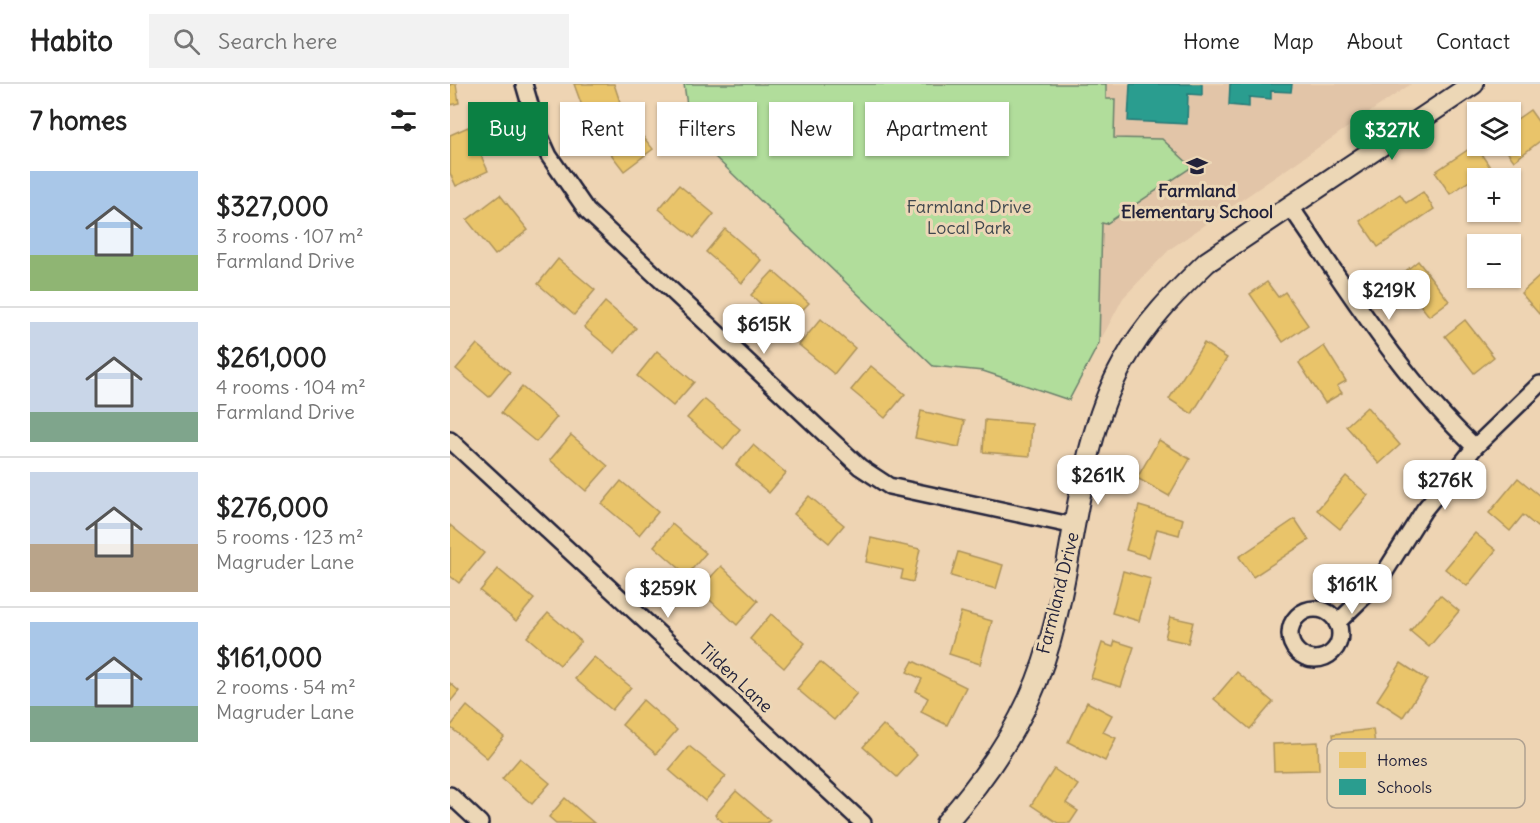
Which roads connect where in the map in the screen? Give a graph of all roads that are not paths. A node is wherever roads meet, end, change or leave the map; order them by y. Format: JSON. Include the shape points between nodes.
{"nodes":[{"id":1,"x":525,"y":84,"type":"edge"},
{"id":2,"x":1473,"y":84,"type":"edge"},
{"id":3,"x":1290,"y":206,"type":"junction"},
{"id":4,"x":1540,"y":384,"type":"edge"},
{"id":5,"x":450,"y":440,"type":"edge"},
{"id":6,"x":1475,"y":447,"type":"junction"},
{"id":7,"x":1075,"y":526,"type":"junction"},
{"id":8,"x":1337,"y":623,"type":"dead end"},
{"id":9,"x":450,"y":795,"type":"edge"},
{"id":10,"x":480,"y":823,"type":"edge"},
{"id":11,"x":863,"y":823,"type":"edge"},
{"id":12,"x":946,"y":823,"type":"edge"}],
"edges":[{"from":1,"to":7,"type":"street","via":[[549,156],[587,211],[860,467],[890,486]]},
{"from":2,"to":3,"type":"street","name":"Farmland Drive"},
{"from":3,"to":6,"type":"street","via":[[1402,368],[1440,414]]},
{"from":3,"to":7,"type":"street","name":"Farmland Drive","via":[[1207,262],[1172,296],[1129,354],[1104,404]]},
{"from":4,"to":6,"type":"street"},
{"from":5,"to":11,"type":"street","name":"Tilden Lane"},
{"from":6,"to":8,"type":"street","via":[[1424,510],[1378,583]]},
{"from":7,"to":12,"type":"street","name":"Farmland Drive","via":[[1055,622],[1030,698],[986,776]]},
{"from":9,"to":10,"type":"street"}]}
